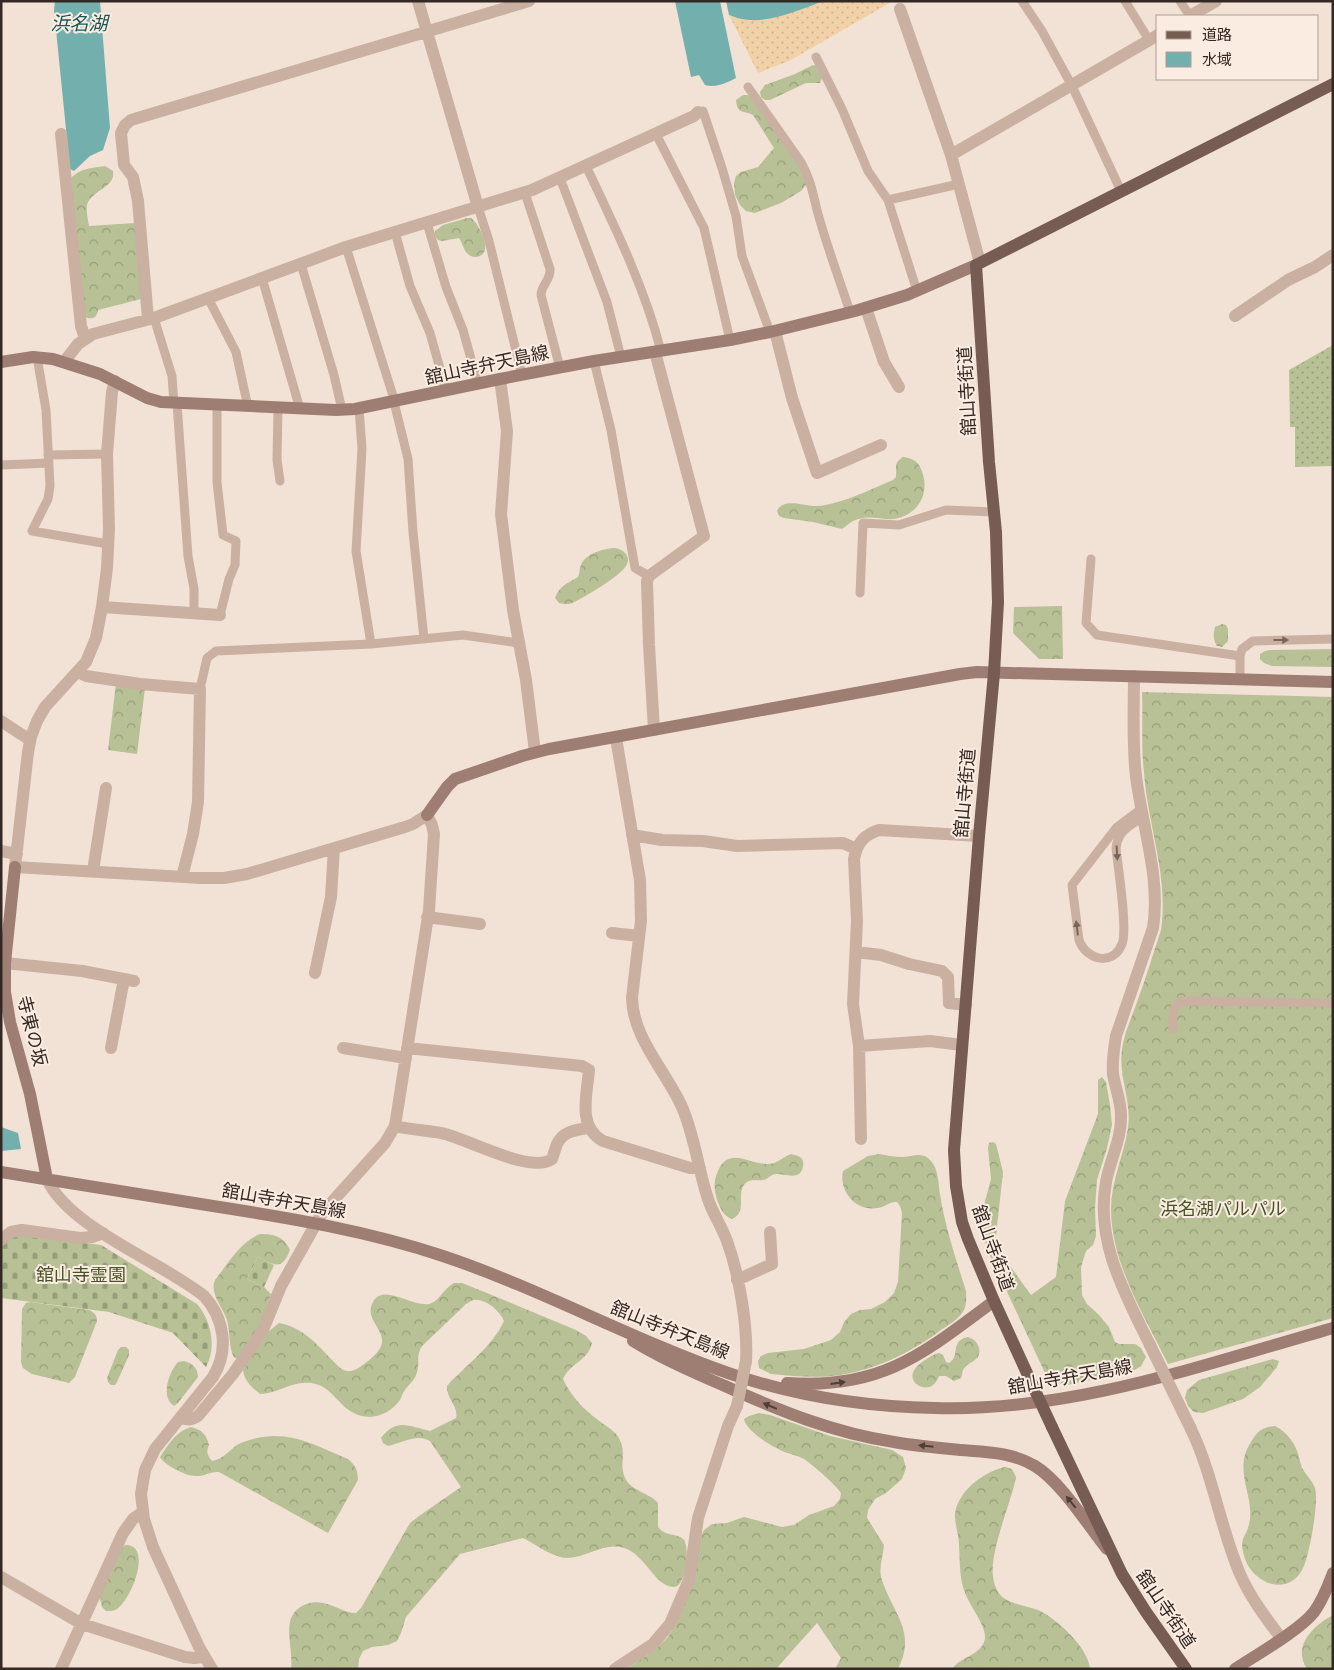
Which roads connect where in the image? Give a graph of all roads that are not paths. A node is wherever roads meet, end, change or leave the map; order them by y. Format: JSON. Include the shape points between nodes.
{"nodes":[{"id":1,"x":418,"y":1,"type":"edge"},
{"id":2,"x":529,"y":1,"type":"edge"},
{"id":3,"x":1022,"y":1,"type":"edge"},
{"id":4,"x":1125,"y":1,"type":"edge"},
{"id":5,"x":1180,"y":1,"type":"edge"},
{"id":6,"x":1216,"y":1,"type":"edge"},
{"id":7,"x":900,"y":8,"type":"dead end"},
{"id":8,"x":1189,"y":15,"type":"edge"},
{"id":9,"x":1192,"y":15,"type":"edge"},
{"id":10,"x":427,"y":32,"type":"junction"},
{"id":11,"x":1154,"y":38,"type":"edge"},
{"id":12,"x":816,"y":57,"type":"dead end"},
{"id":13,"x":1333,"y":84,"type":"edge"},
{"id":14,"x":1072,"y":86,"type":"junction"},
{"id":15,"x":748,"y":87,"type":"dead end"},
{"id":16,"x":700,"y":112,"type":"joint"},
{"id":17,"x":61,"y":134,"type":"dead end"},
{"id":18,"x":656,"y":134,"type":"junction"},
{"id":19,"x":951,"y":155,"type":"junction"},
{"id":20,"x":586,"y":166,"type":"junction"},
{"id":21,"x":560,"y":178,"type":"junction"},
{"id":22,"x":959,"y":184,"type":"junction"},
{"id":23,"x":1121,"y":191,"type":"junction"},
{"id":24,"x":525,"y":193,"type":"junction"},
{"id":25,"x":888,"y":200,"type":"junction"},
{"id":26,"x":478,"y":207,"type":"junction"},
{"id":27,"x":427,"y":222,"type":"junction"},
{"id":28,"x":394,"y":232,"type":"junction"},
{"id":29,"x":346,"y":247,"type":"junction"},
{"id":30,"x":1333,"y":255,"type":"edge"},
{"id":31,"x":301,"y":264,"type":"junction"},
{"id":32,"x":978,"y":264,"type":"junction"},
{"id":33,"x":262,"y":278,"type":"junction"},
{"id":34,"x":917,"y":290,"type":"junction"},
{"id":35,"x":208,"y":298,"type":"junction"},
{"id":36,"x":866,"y":308,"type":"junction"},
{"id":37,"x":850,"y":312,"type":"junction"},
{"id":38,"x":1235,"y":316,"type":"dead end"},
{"id":39,"x":151,"y":318,"type":"junction"},
{"id":40,"x":772,"y":331,"type":"junction"},
{"id":41,"x":85,"y":338,"type":"junction"},
{"id":42,"x":730,"y":340,"type":"junction"},
{"id":43,"x":658,"y":352,"type":"junction"},
{"id":44,"x":36,"y":357,"type":"junction"},
{"id":45,"x":621,"y":357,"type":"junction"},
{"id":46,"x":1,"y":362,"type":"edge"},
{"id":47,"x":64,"y":362,"type":"junction"},
{"id":48,"x":594,"y":362,"type":"junction"},
{"id":49,"x":560,"y":368,"type":"junction"},
{"id":50,"x":522,"y":375,"type":"junction"},
{"id":51,"x":500,"y":379,"type":"junction"},
{"id":52,"x":115,"y":381,"type":"junction"},
{"id":53,"x":478,"y":384,"type":"junction"},
{"id":54,"x":899,"y":387,"type":"dead end"},
{"id":55,"x":446,"y":390,"type":"junction"},
{"id":56,"x":394,"y":402,"type":"junction"},
{"id":57,"x":176,"y":404,"type":"junction"},
{"id":58,"x":217,"y":406,"type":"junction"},
{"id":59,"x":248,"y":407,"type":"junction"},
{"id":60,"x":278,"y":408,"type":"junction"},
{"id":61,"x":359,"y":408,"type":"junction"},
{"id":62,"x":300,"y":409,"type":"junction"},
{"id":63,"x":342,"y":410,"type":"junction"},
{"id":64,"x":881,"y":445,"type":"dead end"},
{"id":65,"x":107,"y":454,"type":"junction"},
{"id":66,"x":48,"y":459,"type":"junction"},
{"id":67,"x":1,"y":465,"type":"edge"},
{"id":68,"x":280,"y":481,"type":"dead end"},
{"id":69,"x":994,"y":512,"type":"junction"},
{"id":70,"x":108,"y":544,"type":"junction"},
{"id":71,"x":1091,"y":559,"type":"dead end"},
{"id":72,"x":649,"y":576,"type":"junction"},
{"id":73,"x":860,"y":593,"type":"dead end"},
{"id":74,"x":102,"y":607,"type":"junction"},
{"id":75,"x":194,"y":613,"type":"junction"},
{"id":76,"x":220,"y":615,"type":"joint"},
{"id":77,"x":424,"y":639,"type":"junction"},
{"id":78,"x":1333,"y":639,"type":"edge"},
{"id":79,"x":519,"y":643,"type":"junction"},
{"id":80,"x":371,"y":644,"type":"junction"},
{"id":81,"x":1240,"y":656,"type":"junction"},
{"id":82,"x":78,"y":672,"type":"junction"},
{"id":83,"x":994,"y":673,"type":"junction"},
{"id":84,"x":1134,"y":676,"type":"junction"},
{"id":85,"x":1240,"y":680,"type":"junction"},
{"id":86,"x":1333,"y":682,"type":"edge"},
{"id":87,"x":200,"y":689,"type":"junction"},
{"id":88,"x":1,"y":721,"type":"edge"},
{"id":89,"x":654,"y":730,"type":"junction"},
{"id":90,"x":616,"y":738,"type":"junction"},
{"id":91,"x":30,"y":740,"type":"junction"},
{"id":92,"x":535,"y":752,"type":"junction"},
{"id":93,"x":106,"y":788,"type":"dead end"},
{"id":94,"x":1142,"y":813,"type":"junction"},
{"id":95,"x":427,"y":815,"type":"junction"},
{"id":96,"x":632,"y":835,"type":"junction"},
{"id":97,"x":979,"y":836,"type":"junction"},
{"id":98,"x":334,"y":848,"type":"junction"},
{"id":99,"x":856,"y":849,"type":"junction"},
{"id":100,"x":1,"y":852,"type":"edge"},
{"id":101,"x":16,"y":860,"type":"junction"},
{"id":102,"x":93,"y":871,"type":"junction"},
{"id":103,"x":182,"y":877,"type":"junction"},
{"id":104,"x":427,"y":917,"type":"junction"},
{"id":105,"x":480,"y":924,"type":"dead end"},
{"id":106,"x":612,"y":933,"type":"dead end"},
{"id":107,"x":639,"y":936,"type":"junction"},
{"id":108,"x":856,"y":952,"type":"junction"},
{"id":109,"x":5,"y":963,"type":"junction"},
{"id":110,"x":315,"y":973,"type":"dead end"},
{"id":111,"x":3,"y":982,"type":"edge"},
{"id":112,"x":1333,"y":1003,"type":"edge"},
{"id":113,"x":966,"y":1005,"type":"junction"},
{"id":114,"x":1173,"y":1030,"type":"dead end"},
{"id":115,"x":962,"y":1045,"type":"junction"},
{"id":116,"x":859,"y":1046,"type":"junction"},
{"id":117,"x":111,"y":1048,"type":"dead end"},
{"id":118,"x":343,"y":1048,"type":"dead end"},
{"id":119,"x":407,"y":1053,"type":"junction"},
{"id":120,"x":395,"y":1126,"type":"junction"},
{"id":121,"x":588,"y":1128,"type":"junction"},
{"id":122,"x":861,"y":1139,"type":"dead end"},
{"id":123,"x":700,"y":1168,"type":"junction"},
{"id":124,"x":1,"y":1172,"type":"edge"},
{"id":125,"x":47,"y":1180,"type":"junction"},
{"id":126,"x":315,"y":1224,"type":"junction"},
{"id":127,"x":770,"y":1232,"type":"dead end"},
{"id":128,"x":103,"y":1233,"type":"junction"},
{"id":129,"x":1,"y":1240,"type":"edge"},
{"id":130,"x":737,"y":1280,"type":"junction"},
{"id":131,"x":994,"y":1301,"type":"junction"},
{"id":132,"x":604,"y":1322,"type":"junction"},
{"id":133,"x":1333,"y":1328,"type":"edge"},
{"id":134,"x":755,"y":1381,"type":"junction"},
{"id":135,"x":181,"y":1417,"type":"junction"},
{"id":136,"x":143,"y":1512,"type":"junction"},
{"id":137,"x":1111,"y":1554,"type":"junction"},
{"id":138,"x":1333,"y":1573,"type":"edge"},
{"id":139,"x":1,"y":1577,"type":"edge"},
{"id":140,"x":82,"y":1624,"type":"junction"},
{"id":141,"x":1280,"y":1638,"type":"junction"},
{"id":142,"x":204,"y":1657,"type":"junction"},
{"id":143,"x":61,"y":1669,"type":"edge"},
{"id":144,"x":212,"y":1669,"type":"edge"},
{"id":145,"x":615,"y":1669,"type":"edge"},
{"id":146,"x":1186,"y":1669,"type":"edge"},
{"id":147,"x":1234,"y":1669,"type":"edge"}],
"edges":[{"from":1,"to":10,"type":"street"},
{"from":2,"to":10,"type":"street"},
{"from":3,"to":14,"type":"lane"},
{"from":4,"to":11,"type":"lane"},
{"from":5,"to":8,"type":"lane"},
{"from":6,"to":9,"type":"street"},
{"from":7,"to":19,"type":"street"},
{"from":10,"to":26,"type":"street"},
{"from":10,"to":39,"type":"street","via":[[131,120],[124,125],[121,133],[124,165],[132,177],[138,201]]},
{"from":11,"to":14,"type":"street"},
{"from":12,"to":25,"type":"lane","via":[[868,171]]},
{"from":13,"to":23,"type":"main road"},
{"from":14,"to":19,"type":"street"},
{"from":14,"to":23,"type":"lane"},
{"from":15,"to":37,"type":"lane","via":[[808,175]]},
{"from":16,"to":18,"type":"street"},
{"from":16,"to":40,"type":"lane","via":[[736,216],[742,256]]},
{"from":17,"to":41,"type":"street"},
{"from":18,"to":20,"type":"street"},
{"from":18,"to":42,"type":"lane","via":[[704,228]]},
{"from":19,"to":22,"type":"street"},
{"from":20,"to":21,"type":"street"},
{"from":20,"to":43,"type":"lane","via":[[631,260],[654,322]]},
{"from":21,"to":24,"type":"street"},
{"from":21,"to":45,"type":"lane","via":[[607,302]]},
{"from":22,"to":25,"type":"lane"},
{"from":22,"to":32,"type":"street"},
{"from":23,"to":32,"type":"main road"},
{"from":24,"to":26,"type":"street"},
{"from":24,"to":49,"type":"lane","via":[[550,269],[541,295]]},
{"from":25,"to":34,"type":"lane"},
{"from":26,"to":27,"type":"street"},
{"from":26,"to":50,"type":"lane"},
{"from":27,"to":28,"type":"street"},
{"from":27,"to":53,"type":"lane"},
{"from":28,"to":29,"type":"street"},
{"from":28,"to":55,"type":"lane"},
{"from":29,"to":31,"type":"street"},
{"from":29,"to":56,"type":"lane"},
{"from":30,"to":38,"type":"street","via":[[1288,280]]},
{"from":31,"to":33,"type":"street"},
{"from":31,"to":63,"type":"lane"},
{"from":32,"to":34,"type":"main road","name":"舘山寺弁天島線"},
{"from":32,"to":69,"type":"main road","name":"舘山寺街道"},
{"from":33,"to":35,"type":"street"},
{"from":33,"to":62,"type":"lane"},
{"from":34,"to":36,"type":"main road","name":"舘山寺弁天島線"},
{"from":35,"to":39,"type":"street"},
{"from":35,"to":59,"type":"lane","via":[[236,352]]},
{"from":36,"to":37,"type":"main road","name":"舘山寺弁天島線"},
{"from":36,"to":54,"type":"street","via":[[881,355]]},
{"from":37,"to":40,"type":"main road","name":"舘山寺弁天島線"},
{"from":39,"to":41,"type":"street"},
{"from":39,"to":57,"type":"lane","via":[[172,376]]},
{"from":40,"to":42,"type":"main road","name":"舘山寺弁天島線"},
{"from":40,"to":64,"type":"street","via":[[817,473]]},
{"from":41,"to":47,"type":"street"},
{"from":42,"to":43,"type":"main road","name":"舘山寺弁天島線"},
{"from":43,"to":45,"type":"main road","name":"舘山寺弁天島線"},
{"from":43,"to":72,"type":"street","via":[[704,536]]},
{"from":44,"to":46,"type":"main road","name":"舘山寺弁天島線"},
{"from":44,"to":47,"type":"main road","name":"舘山寺弁天島線"},
{"from":44,"to":66,"type":"lane","via":[[46,410]]},
{"from":45,"to":48,"type":"main road","name":"舘山寺弁天島線"},
{"from":47,"to":52,"type":"main road","name":"舘山寺弁天島線"},
{"from":48,"to":49,"type":"main road","name":"舘山寺弁天島線"},
{"from":48,"to":72,"type":"lane","via":[[611,430],[635,568]]},
{"from":49,"to":50,"type":"main road","name":"舘山寺弁天島線"},
{"from":50,"to":51,"type":"main road","name":"舘山寺弁天島線"},
{"from":51,"to":53,"type":"main road","name":"舘山寺弁天島線"},
{"from":51,"to":79,"type":"street","via":[[507,431],[501,514]]},
{"from":52,"to":57,"type":"main road","name":"舘山寺弁天島線","via":[[148,398]]},
{"from":52,"to":65,"type":"street","name":"寺東の坂"},
{"from":53,"to":55,"type":"main road","name":"舘山寺弁天島線"},
{"from":55,"to":56,"type":"main road","name":"舘山寺弁天島線"},
{"from":56,"to":61,"type":"main road","name":"舘山寺弁天島線"},
{"from":56,"to":77,"type":"lane","via":[[408,459]]},
{"from":57,"to":58,"type":"main road","name":"舘山寺弁天島線"},
{"from":57,"to":75,"type":"lane"},
{"from":58,"to":59,"type":"main road","name":"舘山寺弁天島線"},
{"from":58,"to":76,"type":"lane","via":[[216,464],[223,536],[236,541],[235,565]]},
{"from":59,"to":60,"type":"main road","name":"舘山寺弁天島線"},
{"from":60,"to":62,"type":"main road","name":"舘山寺弁天島線"},
{"from":60,"to":68,"type":"lane"},
{"from":61,"to":63,"type":"main road","name":"舘山寺弁天島線"},
{"from":61,"to":80,"type":"lane","via":[[362,449],[356,551]]},
{"from":62,"to":63,"type":"main road","name":"舘山寺弁天島線"},
{"from":65,"to":66,"type":"lane"},
{"from":65,"to":70,"type":"street","name":"寺東の坂"},
{"from":66,"to":67,"type":"lane"},
{"from":66,"to":70,"type":"lane","via":[[50,493],[32,531]]},
{"from":69,"to":73,"type":"lane","via":[[946,510],[899,524],[863,523]]},
{"from":69,"to":83,"type":"main road","name":"舘山寺街道","via":[[998,602]]},
{"from":70,"to":74,"type":"street","name":"寺東の坂"},
{"from":71,"to":81,"type":"lane","via":[[1086,623],[1097,635]]},
{"from":72,"to":89,"type":"street","via":[[648,645]]},
{"from":74,"to":75,"type":"street"},
{"from":74,"to":82,"type":"street","name":"寺東の坂","via":[[92,650]]},
{"from":75,"to":76,"type":"street"},
{"from":77,"to":79,"type":"lane","via":[[463,635]]},
{"from":77,"to":80,"type":"lane"},
{"from":81,"to":78,"type":"lane","one_way":true,"via":[[1242,649],[1254,641]]},
{"from":79,"to":92,"type":"street"},
{"from":80,"to":87,"type":"lane","via":[[216,651],[207,658]]},
{"from":81,"to":85,"type":"lane"},
{"from":82,"to":87,"type":"street","via":[[113,680]]},
{"from":82,"to":91,"type":"street","name":"寺東の坂","via":[[45,708]]},
{"from":83,"to":84,"type":"main road"},
{"from":83,"to":89,"type":"main road","via":[[960,674]]},
{"from":83,"to":97,"type":"main road","name":"舘山寺街道"},
{"from":84,"to":85,"type":"main road"},
{"from":84,"to":94,"type":"street","via":[[1136,774]]},
{"from":85,"to":86,"type":"main road"},
{"from":87,"to":103,"type":"street","via":[[198,802]]},
{"from":88,"to":91,"type":"street"},
{"from":89,"to":90,"type":"main road"},
{"from":90,"to":92,"type":"main road"},
{"from":90,"to":96,"type":"street"},
{"from":91,"to":101,"type":"street","name":"寺東の坂"},
{"from":92,"to":95,"type":"main road","via":[[455,779]]},
{"from":93,"to":102,"type":"street"},
{"from":94,"to":94,"type":"lane","one_way":true,"via":[[1120,833],[1117,840],[1124,928],[1122,945],[1110,956],[1094,958],[1082,948],[1079,940],[1072,885],[1117,827]]},
{"from":94,"to":141,"type":"street","bridge":true,"via":[[1156,914],[1114,1048],[1113,1073],[1121,1115],[1116,1150],[1106,1182],[1105,1235],[1112,1261],[1201,1452],[1240,1574],[1253,1600]]},
{"from":95,"to":98,"type":"street","via":[[405,827]]},
{"from":95,"to":104,"type":"street","via":[[434,834]]},
{"from":96,"to":99,"type":"street","via":[[736,846],[842,843]]},
{"from":96,"to":107,"type":"street","via":[[640,880]]},
{"from":97,"to":99,"type":"street","via":[[879,830],[865,837]]},
{"from":97,"to":113,"type":"main road","name":"舘山寺街道"},
{"from":98,"to":103,"type":"street","via":[[247,874]]},
{"from":98,"to":110,"type":"street","via":[[331,897]]},
{"from":99,"to":108,"type":"street"},
{"from":100,"to":101,"type":"street"},
{"from":101,"to":102,"type":"street"},
{"from":101,"to":109,"type":"main road","name":"寺東の坂"},
{"from":102,"to":103,"type":"street"},
{"from":104,"to":105,"type":"street"},
{"from":104,"to":119,"type":"street"},
{"from":106,"to":107,"type":"street"},
{"from":107,"to":123,"type":"street","via":[[632,998],[636,1022],[682,1107]]},
{"from":108,"to":113,"type":"street","via":[[942,971],[948,977],[949,1003]]},
{"from":108,"to":116,"type":"street","via":[[853,1004]]},
{"from":109,"to":111,"type":"main road","name":"寺東の坂"},
{"from":109,"to":117,"type":"street","via":[[82,971],[129,980]]},
{"from":111,"to":125,"type":"main road","name":"寺東の坂","via":[[6,1008],[30,1094]]},
{"from":112,"to":114,"type":"lane","via":[[1184,1001],[1179,1002],[1173,1012]]},
{"from":113,"to":115,"type":"main road","name":"舘山寺街道"},
{"from":115,"to":116,"type":"street","via":[[930,1041]]},
{"from":115,"to":131,"type":"main road","name":"舘山寺街道","via":[[954,1150],[958,1204],[968,1239]]},
{"from":116,"to":122,"type":"street"},
{"from":118,"to":119,"type":"street"},
{"from":119,"to":120,"type":"street"},
{"from":119,"to":121,"type":"street","via":[[582,1066],[589,1070]]},
{"from":120,"to":121,"type":"street","via":[[443,1133],[496,1154],[542,1164],[552,1159],[562,1137]]},
{"from":120,"to":126,"type":"street","via":[[385,1143]]},
{"from":121,"to":123,"type":"street","via":[[602,1141],[690,1168]]},
{"from":123,"to":130,"type":"street"},
{"from":124,"to":125,"type":"main road","name":"舘山寺弁天島線"},
{"from":125,"to":126,"type":"main road","name":"舘山寺弁天島線"},
{"from":125,"to":128,"type":"street","via":[[67,1206]]},
{"from":126,"to":132,"type":"main road","name":"舘山寺弁天島線","via":[[443,1256]]},
{"from":126,"to":135,"type":"street","via":[[281,1286],[264,1330],[198,1416],[192,1420]]},
{"from":127,"to":130,"type":"street","via":[[772,1264]]},
{"from":128,"to":129,"type":"street","via":[[80,1238],[22,1230],[11,1232]]},
{"from":128,"to":135,"type":"street","via":[[200,1293],[216,1311],[223,1341],[222,1361],[213,1378]]},
{"from":130,"to":145,"type":"street","bridge":true,"via":[[747,1343],[746,1361],[737,1406],[698,1518],[689,1580],[662,1635]]},
{"from":134,"to":131,"type":"main road","one_way":true,"via":[[815,1385],[869,1376],[919,1355]]},
{"from":131,"to":137,"type":"main road","name":"舘山寺街道","bridge":true},
{"from":132,"to":134,"type":"main road","name":"舘山寺弁天島線"},
{"from":137,"to":132,"type":"main road","one_way":true,"via":[[1053,1481],[1036,1466],[1023,1460],[995,1452],[893,1442],[802,1419],[654,1353]]},
{"from":133,"to":134,"type":"main road","name":"舘山寺弁天島線","via":[[1121,1388],[1017,1406],[947,1409],[885,1406]]},
{"from":135,"to":136,"type":"street","via":[[149,1459],[141,1494]]},
{"from":136,"to":140,"type":"street","via":[[123,1533]]},
{"from":136,"to":142,"type":"street","via":[[153,1547]]},
{"from":137,"to":146,"type":"main road","name":"舘山寺街道","via":[[1133,1593]]},
{"from":138,"to":141,"type":"main road","via":[[1314,1613]]},
{"from":139,"to":140,"type":"street"},
{"from":140,"to":142,"type":"street","via":[[184,1656]]},
{"from":140,"to":143,"type":"street"},
{"from":141,"to":147,"type":"main road"},
{"from":142,"to":144,"type":"street"}]}
